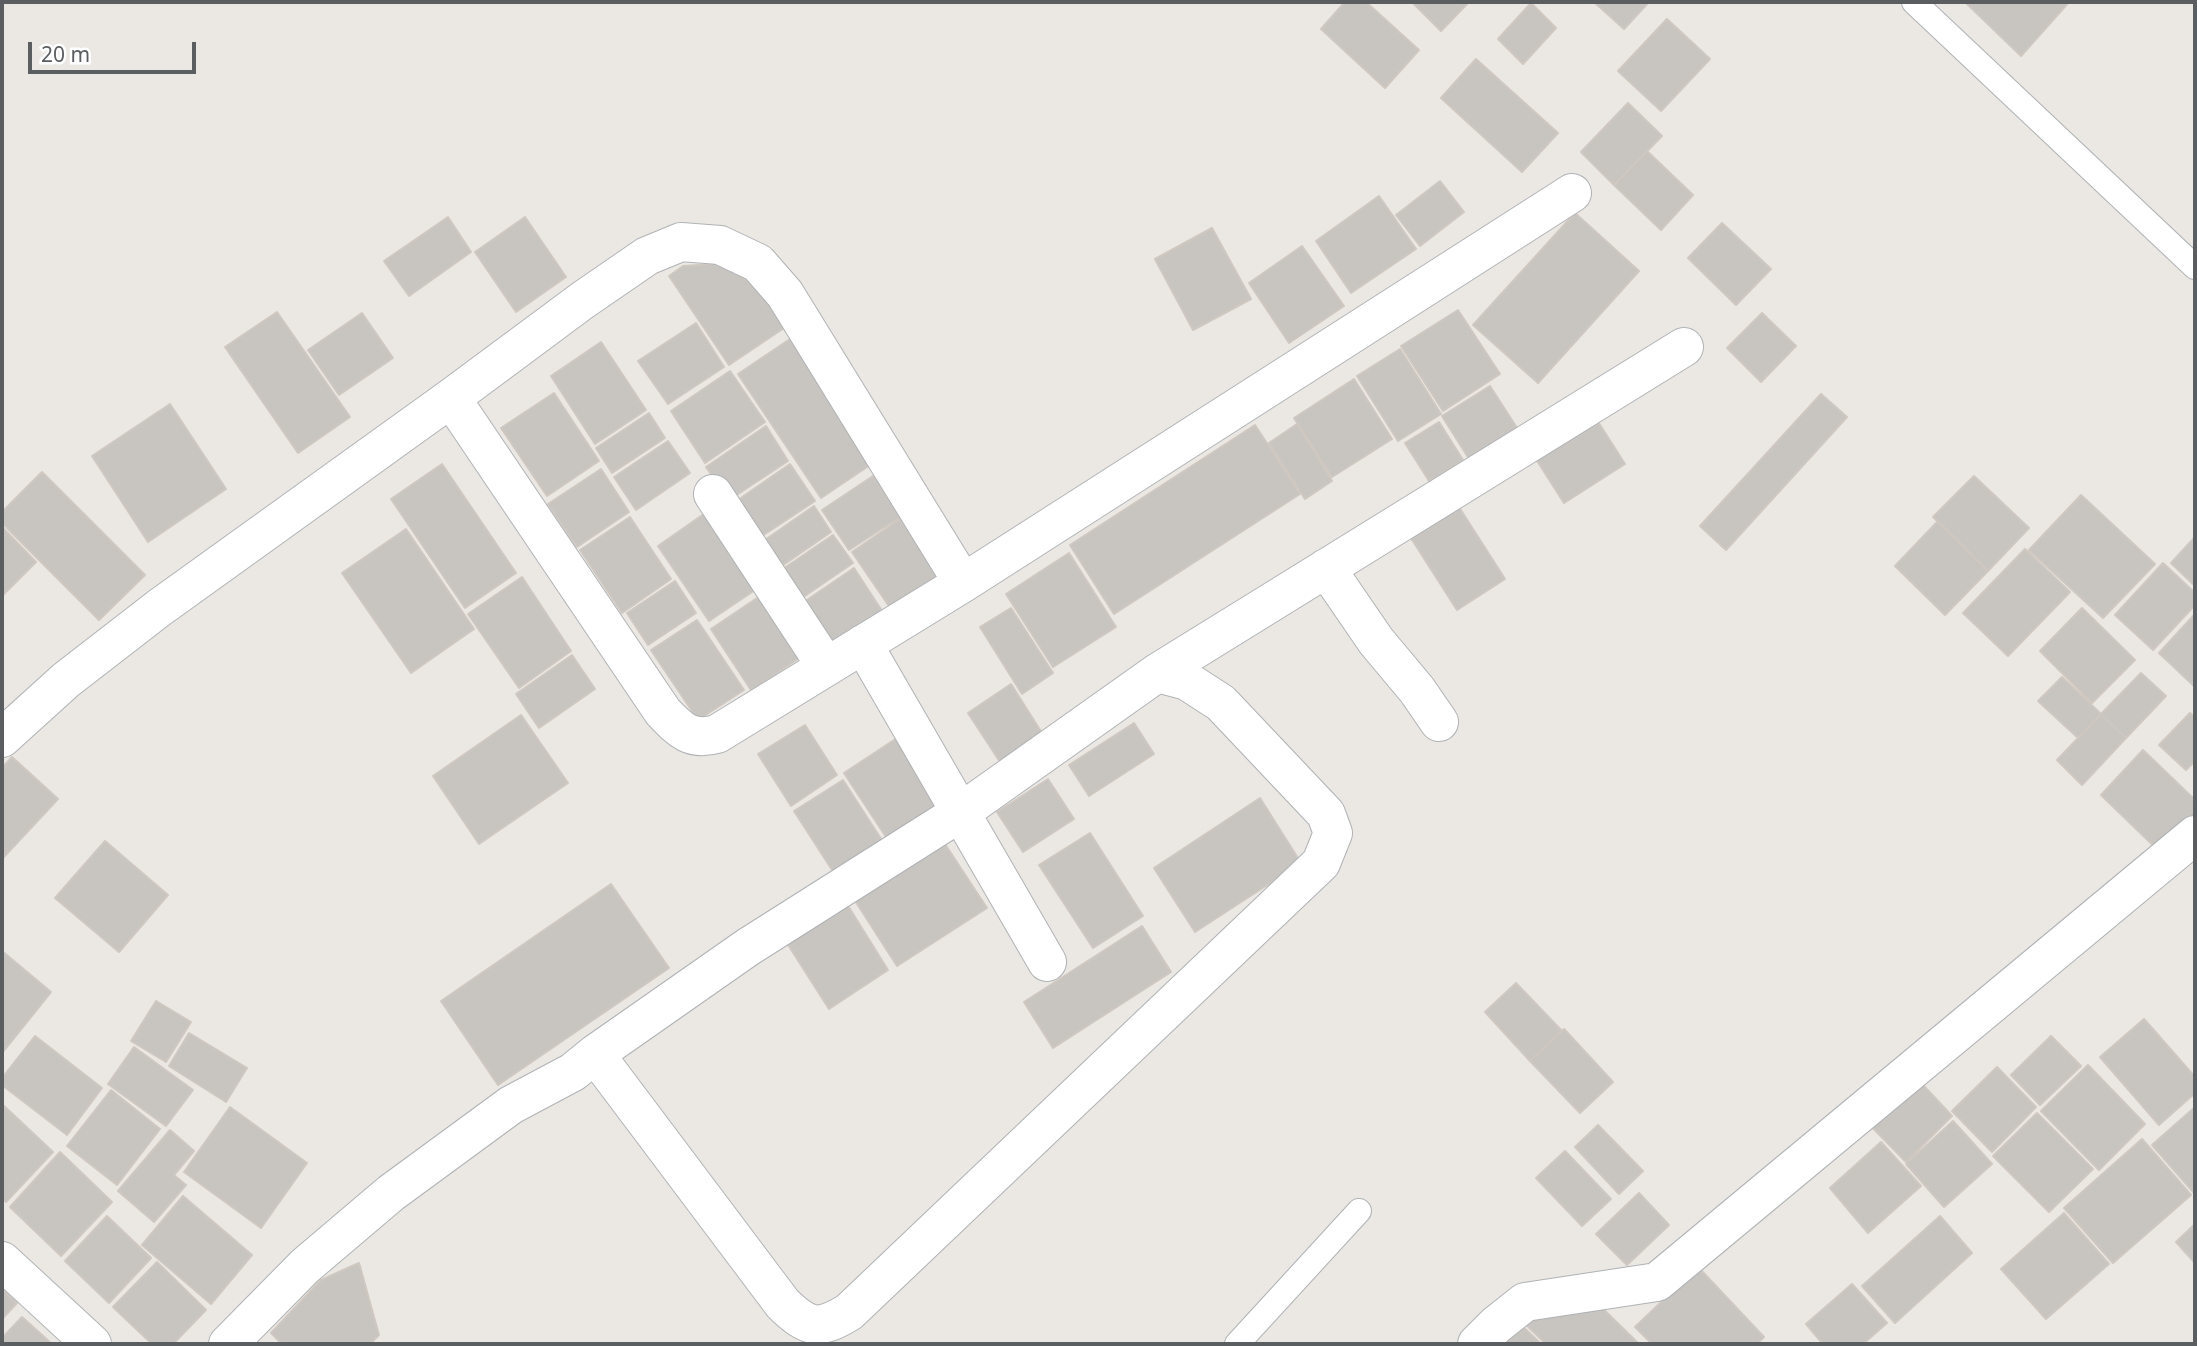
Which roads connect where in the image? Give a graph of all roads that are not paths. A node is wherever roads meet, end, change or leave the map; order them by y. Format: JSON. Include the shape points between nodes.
{"nodes":[{"id":1,"x":1914,"y":2,"type":"edge"},
{"id":2,"x":1572,"y":193,"type":"dead end"},
{"id":3,"x":2195,"y":267,"type":"edge"},
{"id":4,"x":1684,"y":347,"type":"dead end"},
{"id":5,"x":451,"y":398,"type":"junction"},
{"id":6,"x":713,"y":494,"type":"dead end"},
{"id":7,"x":1326,"y":568,"type":"junction"},
{"id":8,"x":963,"y":583,"type":"junction"},
{"id":9,"x":863,"y":644,"type":"junction"},
{"id":10,"x":826,"y":666,"type":"junction"},
{"id":11,"x":1157,"y":673,"type":"junction"},
{"id":12,"x":1440,"y":722,"type":"dead end"},
{"id":13,"x":2,"y":738,"type":"edge"},
{"id":14,"x":961,"y":812,"type":"junction"},
{"id":15,"x":2195,"y":835,"type":"edge"},
{"id":16,"x":1047,"y":962,"type":"dead end"},
{"id":17,"x":595,"y":1054,"type":"junction"},
{"id":18,"x":1359,"y":1211,"type":"dead end"},
{"id":19,"x":2,"y":1261,"type":"edge"},
{"id":20,"x":92,"y":1344,"type":"edge"},
{"id":21,"x":228,"y":1344,"type":"edge"},
{"id":22,"x":1237,"y":1344,"type":"edge"},
{"id":23,"x":1477,"y":1344,"type":"edge"}],
"edges":[{"from":1,"to":3,"type":"lane"},
{"from":2,"to":8,"type":"street"},
{"from":4,"to":7,"type":"street"},
{"from":5,"to":8,"type":"street","via":[[647,256],[681,242],[720,245],[758,263],[785,294]]},
{"from":5,"to":10,"type":"street","via":[[663,712],[687,734],[702,738],[717,734]]},
{"from":5,"to":13,"type":"street","via":[[159,608],[66,680]]},
{"from":6,"to":10,"type":"street"},
{"from":7,"to":11,"type":"street"},
{"from":7,"to":12,"type":"street"},
{"from":8,"to":9,"type":"street"},
{"from":9,"to":10,"type":"street"},
{"from":9,"to":14,"type":"street"},
{"from":11,"to":14,"type":"street"},
{"from":11,"to":17,"type":"street","via":[[1187,681],[1221,703],[1326,814],[1333,833],[1321,863],[849,1312],[831,1324],[814,1326],[783,1304]]},
{"from":14,"to":16,"type":"street"},
{"from":14,"to":17,"type":"street","via":[[748,947]]},
{"from":15,"to":23,"type":"street","via":[[1657,1282],[1525,1302]]},
{"from":17,"to":21,"type":"street","via":[[573,1072],[511,1105],[391,1193],[305,1266]]},
{"from":18,"to":22,"type":"lane"},
{"from":19,"to":20,"type":"street"}]}
